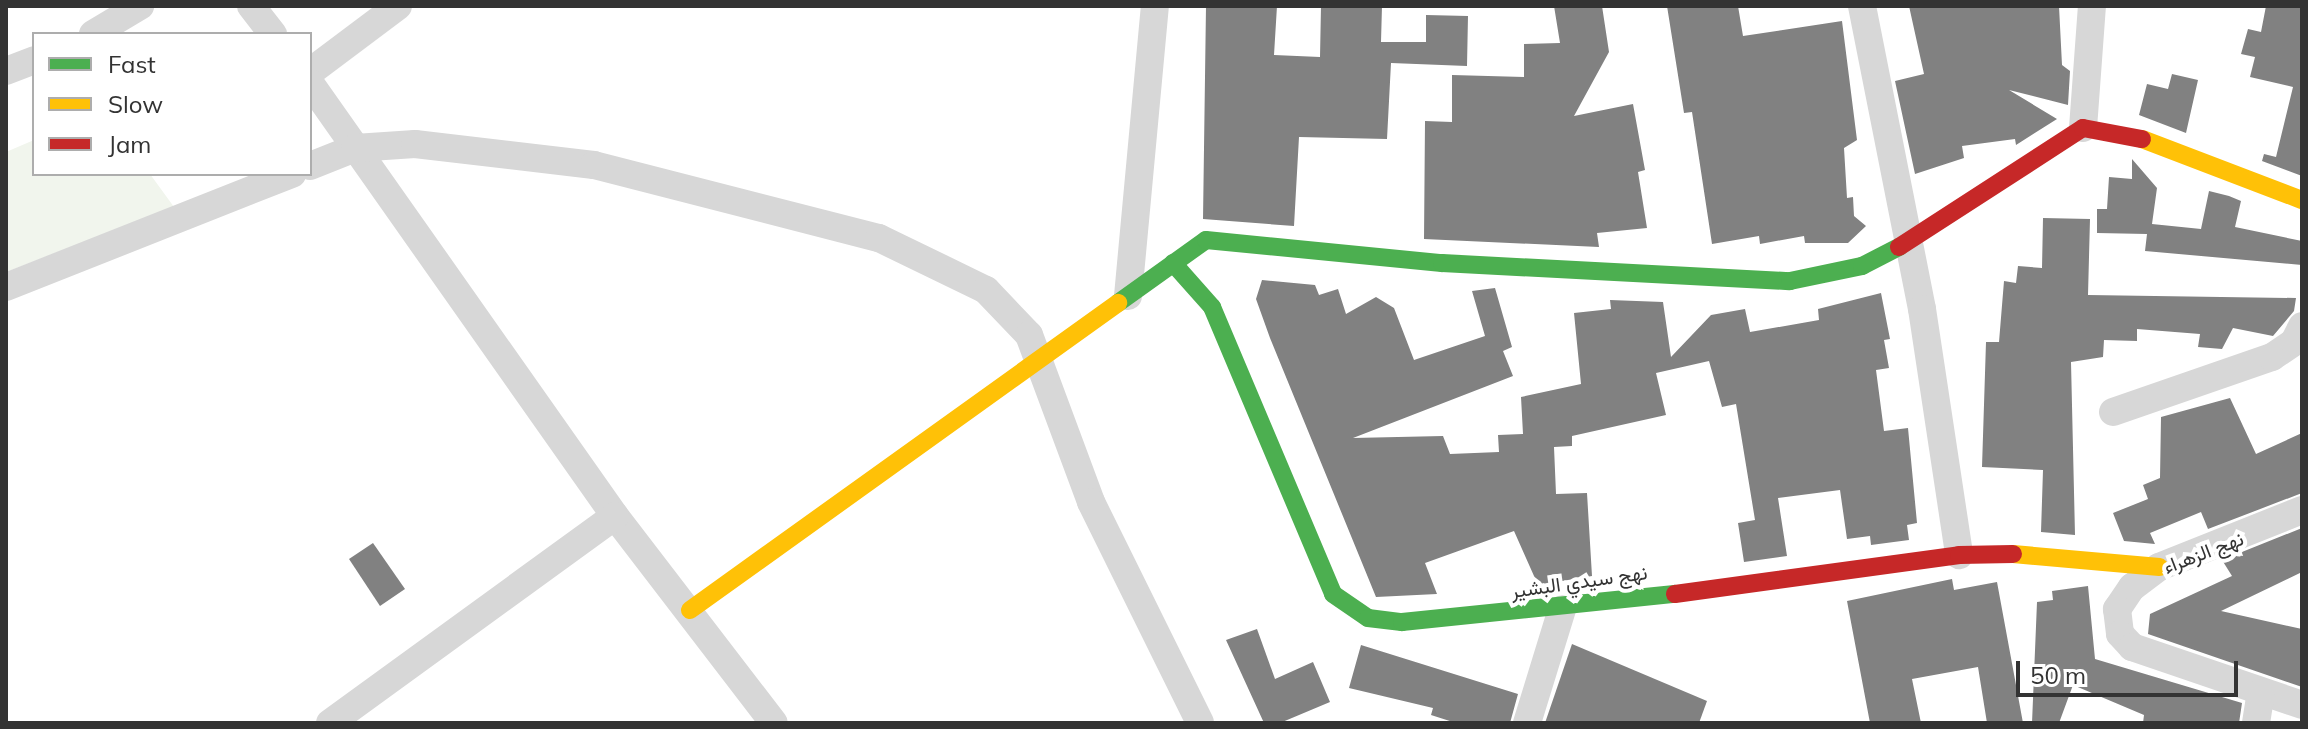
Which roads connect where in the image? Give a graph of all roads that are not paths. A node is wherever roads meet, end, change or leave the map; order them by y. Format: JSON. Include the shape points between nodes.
{"nodes":[{"id":1,"x":140,"y":6,"type":"edge"},
{"id":2,"x":251,"y":6,"type":"edge"},
{"id":3,"x":398,"y":6,"type":"edge"},
{"id":4,"x":1155,"y":6,"type":"edge"},
{"id":5,"x":1862,"y":6,"type":"edge"},
{"id":6,"x":2092,"y":6,"type":"edge"},
{"id":7,"x":96,"y":32,"type":"edge"},
{"id":8,"x":271,"y":32,"type":"edge"},
{"id":9,"x":312,"y":70,"type":"edge"},
{"id":10,"x":312,"y":86,"type":"edge"},
{"id":11,"x":2083,"y":128,"type":"junction"},
{"id":12,"x":355,"y":148,"type":"junction"},
{"id":13,"x":312,"y":165,"type":"edge"},
{"id":14,"x":287,"y":176,"type":"edge"},
{"id":15,"x":2302,"y":200,"type":"edge"},
{"id":16,"x":1908,"y":243,"type":"junction"},
{"id":17,"x":1173,"y":263,"type":"junction"},
{"id":18,"x":6,"y":287,"type":"edge"},
{"id":19,"x":1128,"y":296,"type":"junction"},
{"id":20,"x":2302,"y":326,"type":"edge"},
{"id":21,"x":1037,"y":361,"type":"junction"},
{"id":22,"x":2113,"y":412,"type":"dead end"},
{"id":23,"x":2302,"y":510,"type":"edge"},
{"id":24,"x":615,"y":516,"type":"junction"},
{"id":25,"x":1959,"y":555,"type":"junction"},
{"id":26,"x":2159,"y":567,"type":"junction"},
{"id":27,"x":1562,"y":609,"type":"junction"},
{"id":28,"x":690,"y":610,"type":"junction"},
{"id":29,"x":2261,"y":693,"type":"junction"},
{"id":30,"x":2302,"y":705,"type":"edge"},
{"id":31,"x":330,"y":723,"type":"edge"},
{"id":32,"x":774,"y":723,"type":"edge"},
{"id":33,"x":1200,"y":723,"type":"edge"},
{"id":34,"x":1527,"y":723,"type":"edge"},
{"id":35,"x":2256,"y":723,"type":"edge"}],
"edges":[{"from":1,"to":7,"type":"street"},
{"from":2,"to":8,"type":"street"},
{"from":3,"to":9,"type":"street"},
{"from":4,"to":19,"type":"street"},
{"from":5,"to":16,"type":"street"},
{"from":6,"to":11,"type":"street"},
{"from":10,"to":12,"type":"street"},
{"from":11,"to":15,"type":"street","via":[[2120,131]]},
{"from":11,"to":16,"type":"street"},
{"from":12,"to":13,"type":"street"},
{"from":12,"to":21,"type":"street","via":[[415,144],[594,165],[879,238],[986,290],[1029,335]]},
{"from":12,"to":24,"type":"street"},
{"from":14,"to":18,"type":"street"},
{"from":16,"to":17,"type":"street","via":[[1862,266],[1790,281],[1442,263],[1206,240]]},
{"from":16,"to":25,"type":"street"},
{"from":17,"to":19,"type":"street"},
{"from":17,"to":27,"type":"street","name":"نهج سيدي البشير","via":[[1212,307],[1333,594],[1348,608],[1383,622]]},
{"from":19,"to":21,"type":"street"},
{"from":20,"to":22,"type":"street","via":[[2294,342],[2272,357]]},
{"from":21,"to":28,"type":"street"},
{"from":21,"to":33,"type":"street","via":[[1103,529]]},
{"from":23,"to":26,"type":"street","name":"نهج الزهراء"},
{"from":24,"to":28,"type":"street"},
{"from":24,"to":31,"type":"street"},
{"from":25,"to":26,"type":"street","name":"نهج سيدي البشير","via":[[2048,554]]},
{"from":25,"to":27,"type":"street","name":"نهج سيدي البشير"},
{"from":26,"to":29,"type":"street","name":"نهج الزهراء","via":[[2132,587],[2117,609],[2120,634],[2132,647]]},
{"from":27,"to":34,"type":"street"},
{"from":28,"to":32,"type":"street"},
{"from":29,"to":30,"type":"street"},
{"from":29,"to":35,"type":"street"}]}
